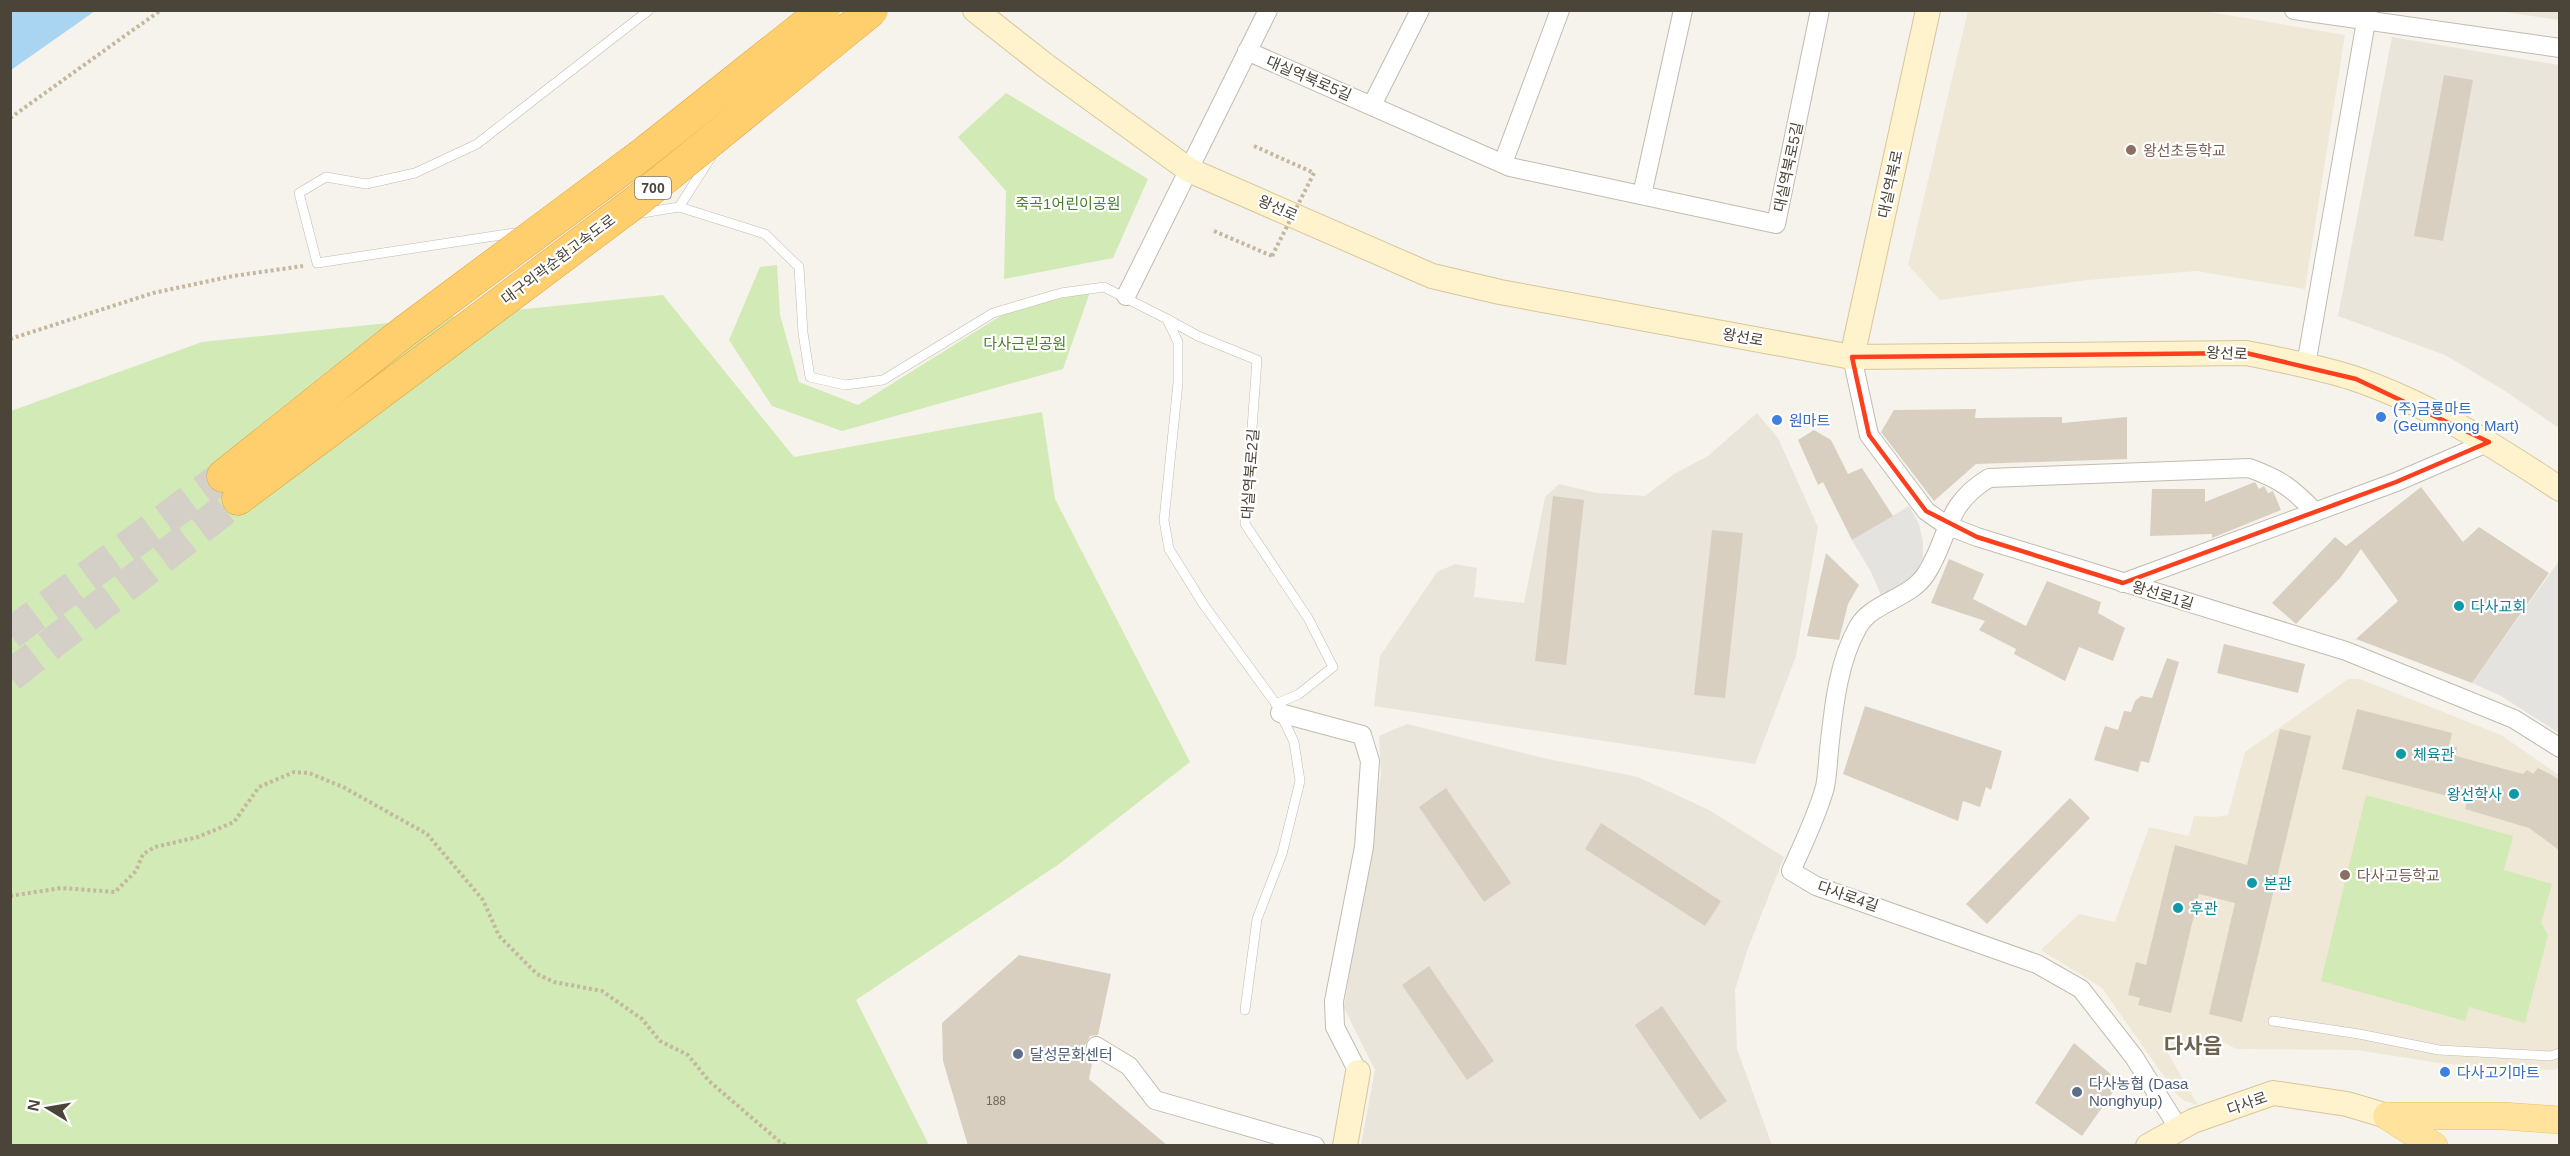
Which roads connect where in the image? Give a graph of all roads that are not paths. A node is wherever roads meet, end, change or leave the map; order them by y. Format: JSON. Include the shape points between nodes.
{"nodes":[{"id":1,"x":649,"y":10,"type":"edge"},
{"id":2,"x":872,"y":10,"type":"edge"},
{"id":3,"x":975,"y":10,"type":"edge"},
{"id":4,"x":1268,"y":10,"type":"edge"},
{"id":5,"x":1420,"y":10,"type":"edge"},
{"id":6,"x":1560,"y":10,"type":"edge"},
{"id":7,"x":1683,"y":10,"type":"edge"},
{"id":8,"x":1820,"y":10,"type":"edge"},
{"id":9,"x":1928,"y":10,"type":"edge"},
{"id":10,"x":2294,"y":10,"type":"edge"},
{"id":11,"x":828,"y":13,"type":"edge"},
{"id":12,"x":2367,"y":16,"type":"edge"},
{"id":13,"x":2559,"y":48,"type":"edge"},
{"id":14,"x":789,"y":50,"type":"dead end"},
{"id":15,"x":1247,"y":51,"type":"junction"},
{"id":16,"x":754,"y":93,"type":"dead end"},
{"id":17,"x":1372,"y":105,"type":"junction"},
{"id":18,"x":1503,"y":163,"type":"junction"},
{"id":19,"x":1189,"y":170,"type":"junction"},
{"id":20,"x":1642,"y":195,"type":"junction"},
{"id":21,"x":679,"y":207,"type":"junction"},
{"id":22,"x":597,"y":220,"type":"dead end"},
{"id":23,"x":561,"y":225,"type":"dead end"},
{"id":24,"x":1126,"y":296,"type":"junction"},
{"id":25,"x":1167,"y":319,"type":"junction"},
{"id":26,"x":1852,"y":357,"type":"junction"},
{"id":27,"x":2306,"y":364,"type":"junction"},
{"id":28,"x":2489,"y":442,"type":"junction"},
{"id":29,"x":2559,"y":489,"type":"edge"},
{"id":30,"x":2315,"y":512,"type":"junction"},
{"id":31,"x":1946,"y":525,"type":"junction"},
{"id":32,"x":2123,"y":583,"type":"junction"},
{"id":33,"x":1278,"y":708,"type":"junction"},
{"id":34,"x":2559,"y":748,"type":"edge"},
{"id":35,"x":1245,"y":1010,"type":"dead end"},
{"id":36,"x":2273,"y":1021,"type":"dead end"},
{"id":37,"x":1096,"y":1046,"type":"dead end"},
{"id":38,"x":2559,"y":1053,"type":"edge"},
{"id":39,"x":1358,"y":1072,"type":"joint"},
{"id":40,"x":2387,"y":1116,"type":"junction"},
{"id":41,"x":2559,"y":1120,"type":"edge"},
{"id":42,"x":2179,"y":1129,"type":"junction"},
{"id":43,"x":1316,"y":1146,"type":"edge"},
{"id":44,"x":1345,"y":1146,"type":"edge"},
{"id":45,"x":2148,"y":1146,"type":"edge"},
{"id":46,"x":2434,"y":1146,"type":"edge"}],
"edges":[{"from":1,"to":23,"type":"lane","via":[[477,144],[415,173],[366,184],[326,177],[299,193],[317,263]]},
{"from":2,"to":11,"type":"highway","name":"대구외곽순환고속도로","number":"700","bridge":true,"via":[[638,200],[427,358],[230,488],[405,331]]},
{"from":3,"to":19,"type":"main road","name":"왕선로"},
{"from":4,"to":15,"type":"street"},
{"from":5,"to":17,"type":"street","name":"대실역북로5길"},
{"from":6,"to":18,"type":"street"},
{"from":7,"to":20,"type":"street"},
{"from":8,"to":20,"type":"street","name":"대실역북로5길","via":[[1776,224]]},
{"from":9,"to":26,"type":"main road","name":"대실역북로"},
{"from":10,"to":12,"type":"street"},
{"from":11,"to":14,"type":"lane"},
{"from":12,"to":13,"type":"street"},
{"from":12,"to":27,"type":"street"},
{"from":15,"to":17,"type":"street","name":"대실역북로5길"},
{"from":15,"to":19,"type":"street"},
{"from":16,"to":21,"type":"lane"},
{"from":17,"to":18,"type":"street","name":"대실역북로5길"},
{"from":18,"to":20,"type":"street","name":"대실역북로5길"},
{"from":19,"to":24,"type":"street"},
{"from":19,"to":26,"type":"main road","name":"왕선로","via":[[1432,276]]},
{"from":21,"to":22,"type":"lane"},
{"from":21,"to":24,"type":"lane","name":"대실역북로2길","via":[[765,234],[799,267],[810,377],[845,385],[883,380],[993,313],[1019,304],[1104,287]]},
{"from":24,"to":25,"type":"lane","name":"대실역북로2길"},
{"from":25,"to":33,"type":"lane","via":[[1178,342],[1178,383],[1164,520],[1169,549],[1204,606]]},
{"from":25,"to":33,"type":"lane","name":"대실역북로2길","via":[[1257,360],[1245,524],[1308,618],[1333,667]]},
{"from":26,"to":27,"type":"main road","name":"왕선로","via":[[2246,353]]},
{"from":26,"to":31,"type":"street","name":"왕선로1길","via":[[1869,435],[1926,511]]},
{"from":27,"to":28,"type":"main road","name":"왕선로","via":[[2389,393]]},
{"from":28,"to":29,"type":"main road","name":"왕선로"},
{"from":28,"to":30,"type":"street"},
{"from":30,"to":31,"type":"street","via":[[2293,488],[2277,478],[2249,468],[2224,467],[1989,478],[1960,501]]},
{"from":30,"to":32,"type":"street"},
{"from":31,"to":32,"type":"street","name":"왕선로1길"},
{"from":31,"to":42,"type":"street","name":"다사로4길","via":[[1924,576],[1860,624],[1849,644],[1833,712],[1825,785],[1791,872],[1816,886],[2037,964],[2081,988],[2134,1057]]},
{"from":32,"to":34,"type":"street","name":"왕선로1길","via":[[2346,651],[2514,719]]},
{"from":33,"to":35,"type":"lane","via":[[1294,742],[1300,782],[1281,854],[1257,920]]},
{"from":33,"to":39,"type":"street","via":[[1362,735],[1370,761],[1364,847],[1334,1001],[1335,1027]]},
{"from":36,"to":38,"type":"lane","via":[[2439,1050],[2550,1056]]},
{"from":37,"to":43,"type":"street","via":[[1128,1066],[1155,1101]]},
{"from":39,"to":44,"type":"main road"},
{"from":40,"to":41,"type":"main road"},
{"from":40,"to":42,"type":"main road","name":"다사로","via":[[2347,1104],[2273,1093]]},
{"from":40,"to":46,"type":"main road"},
{"from":42,"to":45,"type":"main road","name":"다사로"}]}
